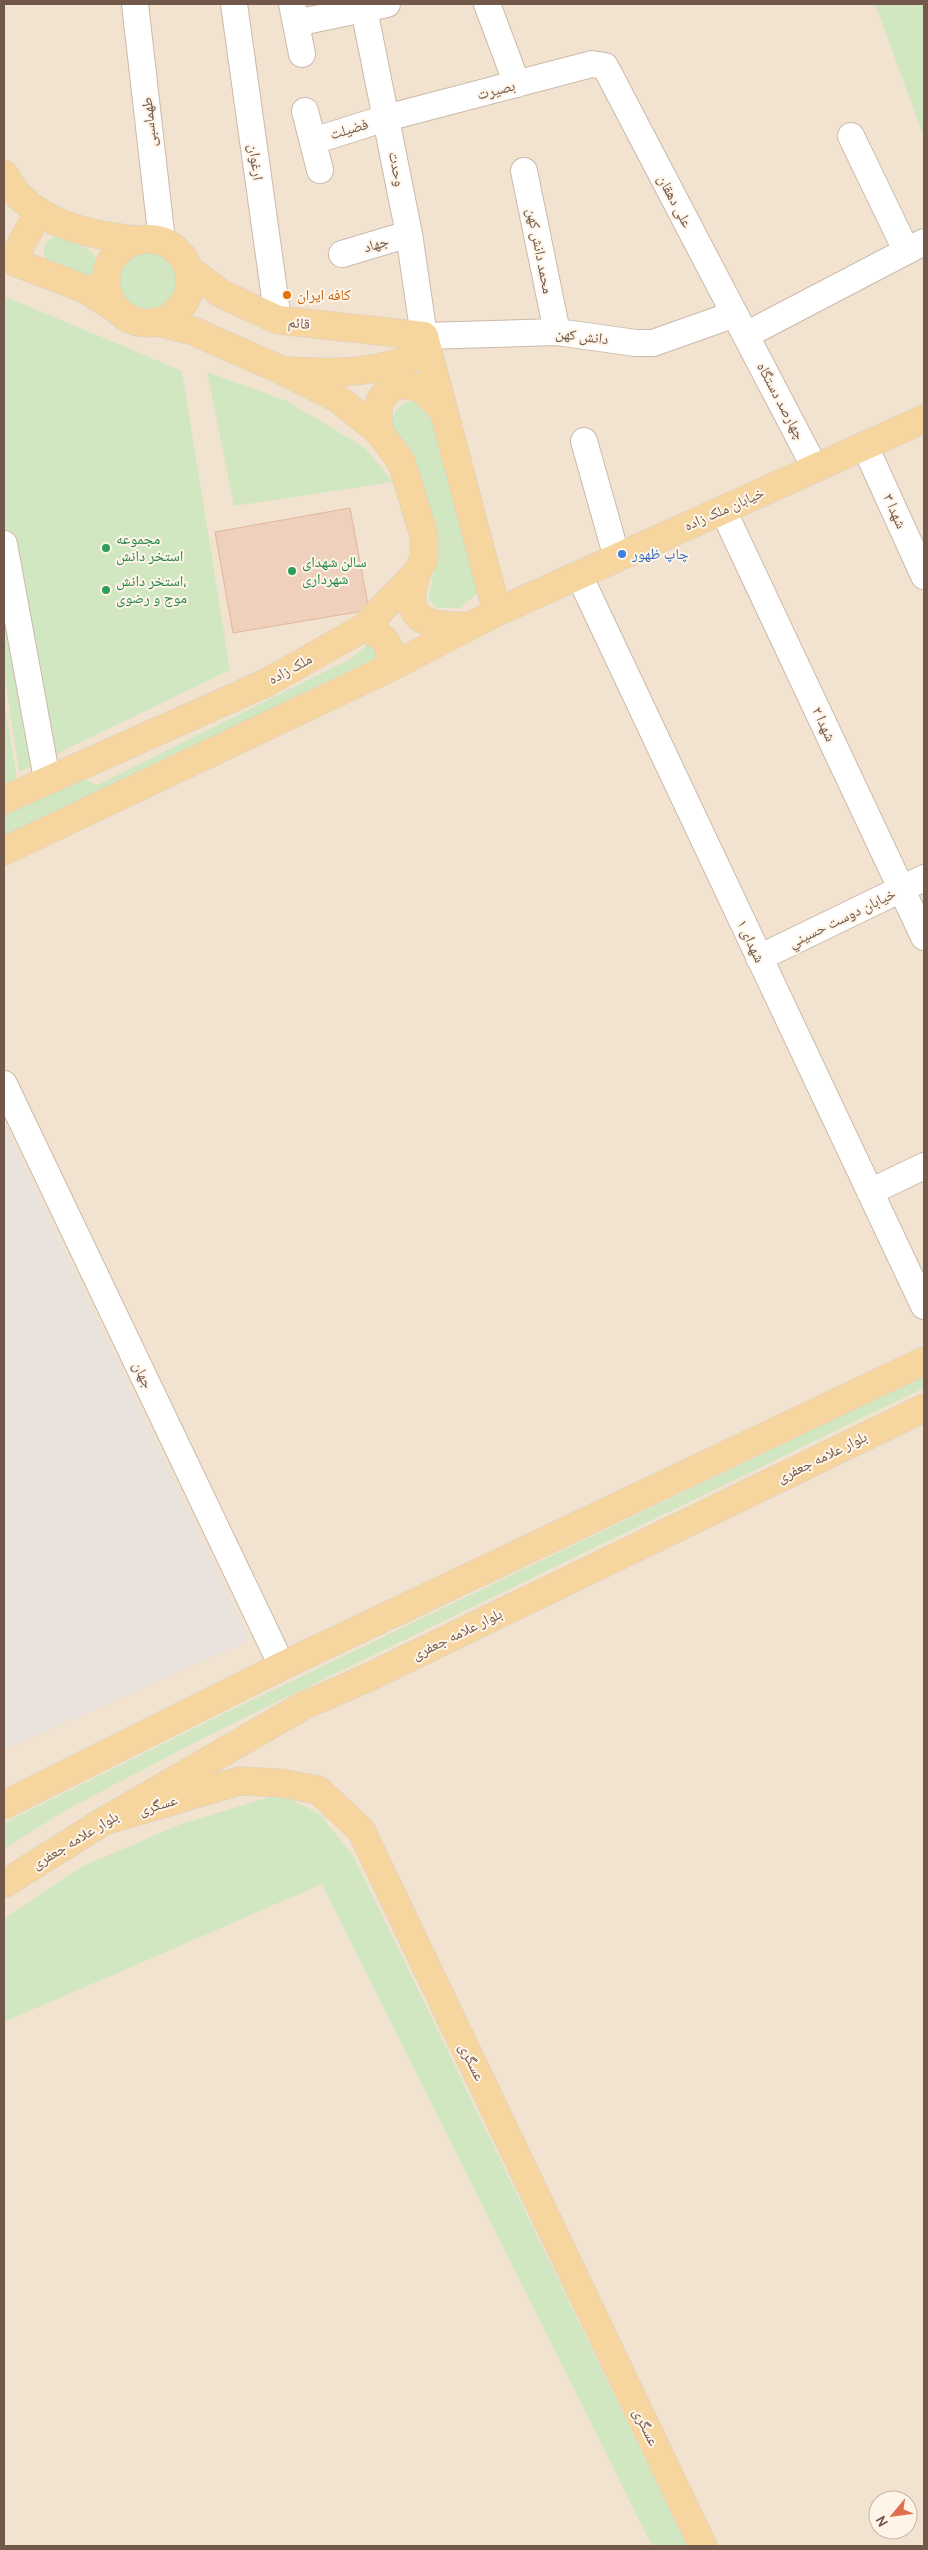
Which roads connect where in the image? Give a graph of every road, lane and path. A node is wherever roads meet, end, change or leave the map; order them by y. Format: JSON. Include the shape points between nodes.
{"nodes":[{"id":1,"x":135,"y":4,"type":"edge"},
{"id":2,"x":234,"y":4,"type":"edge"},
{"id":3,"x":487,"y":4,"type":"edge"},
{"id":4,"x":372,"y":6,"type":"edge"},
{"id":5,"x":294,"y":13,"type":"edge"},
{"id":6,"x":302,"y":54,"type":"dead end"},
{"id":7,"x":605,"y":66,"type":"joint"},
{"id":8,"x":517,"y":84,"type":"junction"},
{"id":9,"x":305,"y":111,"type":"dead end"},
{"id":10,"x":386,"y":118,"type":"junction"},
{"id":11,"x":851,"y":136,"type":"dead end"},
{"id":12,"x":313,"y":141,"type":"junction"},
{"id":13,"x":320,"y":170,"type":"dead end"},
{"id":14,"x":524,"y":171,"type":"dead end"},
{"id":15,"x":4,"y":174,"type":"edge"},
{"id":16,"x":38,"y":213,"type":"junction"},
{"id":17,"x":409,"y":234,"type":"junction"},
{"id":18,"x":149,"y":241,"type":"junction"},
{"id":19,"x":915,"y":246,"type":"edge"},
{"id":20,"x":342,"y":254,"type":"dead end"},
{"id":21,"x":9,"y":259,"type":"edge"},
{"id":22,"x":188,"y":269,"type":"junction"},
{"id":23,"x":118,"y":310,"type":"junction"},
{"id":24,"x":278,"y":320,"type":"junction"},
{"id":25,"x":156,"y":322,"type":"junction"},
{"id":26,"x":741,"y":325,"type":"junction"},
{"id":27,"x":557,"y":332,"type":"junction"},
{"id":28,"x":426,"y":344,"type":"junction"},
{"id":29,"x":281,"y":370,"type":"junction"},
{"id":30,"x":443,"y":410,"type":"junction"},
{"id":31,"x":924,"y":419,"type":"edge"},
{"id":32,"x":379,"y":432,"type":"junction"},
{"id":33,"x":584,"y":441,"type":"dead end"},
{"id":34,"x":866,"y":446,"type":"junction"},
{"id":35,"x":816,"y":468,"type":"junction"},
{"id":36,"x":723,"y":510,"type":"junction"},
{"id":37,"x":4,"y":544,"type":"edge"},
{"id":38,"x":617,"y":558,"type":"junction"},
{"id":39,"x":417,"y":574,"type":"junction"},
{"id":40,"x":579,"y":575,"type":"junction"},
{"id":41,"x":924,"y":576,"type":"edge"},
{"id":42,"x":497,"y":612,"type":"junction"},
{"id":43,"x":468,"y":626,"type":"junction"},
{"id":44,"x":364,"y":628,"type":"junction"},
{"id":45,"x":389,"y":668,"type":"junction"},
{"id":46,"x":47,"y":780,"type":"junction"},
{"id":47,"x":4,"y":800,"type":"edge"},
{"id":48,"x":4,"y":851,"type":"edge"},
{"id":49,"x":913,"y":884,"type":"edge"},
{"id":50,"x":924,"y":937,"type":"edge"},
{"id":51,"x":759,"y":958,"type":"junction"},
{"id":52,"x":4,"y":1084,"type":"edge"},
{"id":53,"x":924,"y":1166,"type":"edge"},
{"id":54,"x":870,"y":1192,"type":"junction"},
{"id":55,"x":924,"y":1306,"type":"edge"},
{"id":56,"x":924,"y":1361,"type":"edge"},
{"id":57,"x":924,"y":1408,"type":"edge"},
{"id":58,"x":282,"y":1666,"type":"junction"},
{"id":59,"x":4,"y":1805,"type":"edge"},
{"id":60,"x":104,"y":1821,"type":"junction"},
{"id":61,"x":4,"y":1884,"type":"edge"},
{"id":62,"x":703,"y":2546,"type":"edge"}],
"edges":[{"from":1,"to":18,"type":"street","name":"طهماسبی"},
{"from":2,"to":24,"type":"street","name":"ارغوان"},
{"from":3,"to":8,"type":"street"},
{"from":4,"to":5,"type":"street"},
{"from":4,"to":10,"type":"street","name":"وحدت"},
{"from":5,"to":6,"type":"street"},
{"from":7,"to":8,"type":"street","name":"بصیرت","via":[[592,64]]},
{"from":7,"to":26,"type":"street","name":"علی دهقان"},
{"from":8,"to":10,"type":"street","name":"بصیرت"},
{"from":9,"to":12,"type":"street"},
{"from":10,"to":12,"type":"street","name":"فضیلت"},
{"from":10,"to":17,"type":"street","name":"وحدت"},
{"from":11,"to":19,"type":"street"},
{"from":12,"to":13,"type":"street"},
{"from":14,"to":27,"type":"street","name":"محمد دانش کهن"},
{"from":15,"to":16,"type":"main road","via":[[18,195]]},
{"from":16,"to":18,"type":"main road","via":[[74,230]]},
{"from":16,"to":21,"type":"main road"},
{"from":17,"to":20,"type":"street","name":"جهاد"},
{"from":17,"to":28,"type":"street","name":"وحدت"},
{"from":18,"to":22,"type":"main road","via":[[174,248]]},
{"from":18,"to":23,"type":"main road","via":[[123,247],[113,257],[108,270],[108,291]]},
{"from":19,"to":26,"type":"street","name":"دانش کهن"},
{"from":21,"to":23,"type":"main road","via":[[85,289]]},
{"from":22,"to":24,"type":"main road","name":"قائم","via":[[222,294]]},
{"from":22,"to":25,"type":"main road","via":[[190,283],[180,308]]},
{"from":23,"to":25,"type":"main road","via":[[129,318]]},
{"from":24,"to":28,"type":"main road","name":"قائم"},
{"from":25,"to":29,"type":"main road","via":[[194,330]]},
{"from":26,"to":27,"type":"street","name":"دانش کهن","via":[[653,343]]},
{"from":26,"to":35,"type":"street","name":"چهارصد دستگاه"},
{"from":27,"to":28,"type":"street","name":"دانش کهن"},
{"from":28,"to":29,"type":"main road","via":[[391,366],[326,373]]},
{"from":28,"to":30,"type":"main road"},
{"from":29,"to":32,"type":"main road","via":[[337,398]]},
{"from":30,"to":32,"type":"main road","via":[[421,388],[397,384],[384,393],[377,408]]},
{"from":30,"to":42,"type":"main road"},
{"from":31,"to":34,"type":"main road","name":"خیابان ملک زاده"},
{"from":32,"to":39,"type":"main road","name":"ملک زاده","via":[[400,460],[424,535],[424,558]]},
{"from":33,"to":38,"type":"street"},
{"from":34,"to":35,"type":"main road","name":"خیابان ملک زاده"},
{"from":34,"to":41,"type":"street","name":"شهدا ۳"},
{"from":35,"to":36,"type":"main road","name":"خیابان ملک زاده"},
{"from":36,"to":38,"type":"main road","name":"خیابان ملک زاده"},
{"from":36,"to":49,"type":"street","name":"شهدا ۲"},
{"from":37,"to":46,"type":"street"},
{"from":38,"to":40,"type":"main road","name":"خیابان ملک زاده"},
{"from":39,"to":43,"type":"main road","via":[[410,599],[422,620],[440,627]]},
{"from":39,"to":44,"type":"main road","name":"ملک زاده"},
{"from":40,"to":42,"type":"main road","name":"خیابان ملک زاده"},
{"from":40,"to":51,"type":"street","name":"شهدای ۱"},
{"from":42,"to":43,"type":"main road"},
{"from":43,"to":45,"type":"main road"},
{"from":44,"to":45,"type":"main road","via":[[379,633],[388,646],[391,656]]},
{"from":44,"to":46,"type":"main road","name":"ملک زاده","via":[[266,683]]},
{"from":45,"to":48,"type":"main road"},
{"from":46,"to":47,"type":"main road","name":"ملک زاده"},
{"from":49,"to":50,"type":"street","name":"شهدا ۲"},
{"from":49,"to":51,"type":"street","name":"خیابان دوست حسيني"},
{"from":51,"to":54,"type":"street","name":"شهدای ۱"},
{"from":52,"to":58,"type":"street","name":"جهان"},
{"from":53,"to":54,"type":"street"},
{"from":54,"to":55,"type":"street","name":"شهدای ۱"},
{"from":56,"to":58,"type":"main road"},
{"from":57,"to":60,"type":"main road","name":"بلوار علامه جعفری","via":[[303,1706]]},
{"from":58,"to":59,"type":"main road"},
{"from":60,"to":61,"type":"main road","name":"بلوار علامه جعفری"},
{"from":60,"to":62,"type":"main road","name":"عسگری","via":[[238,1780],[318,1790],[361,1830]]}]}
